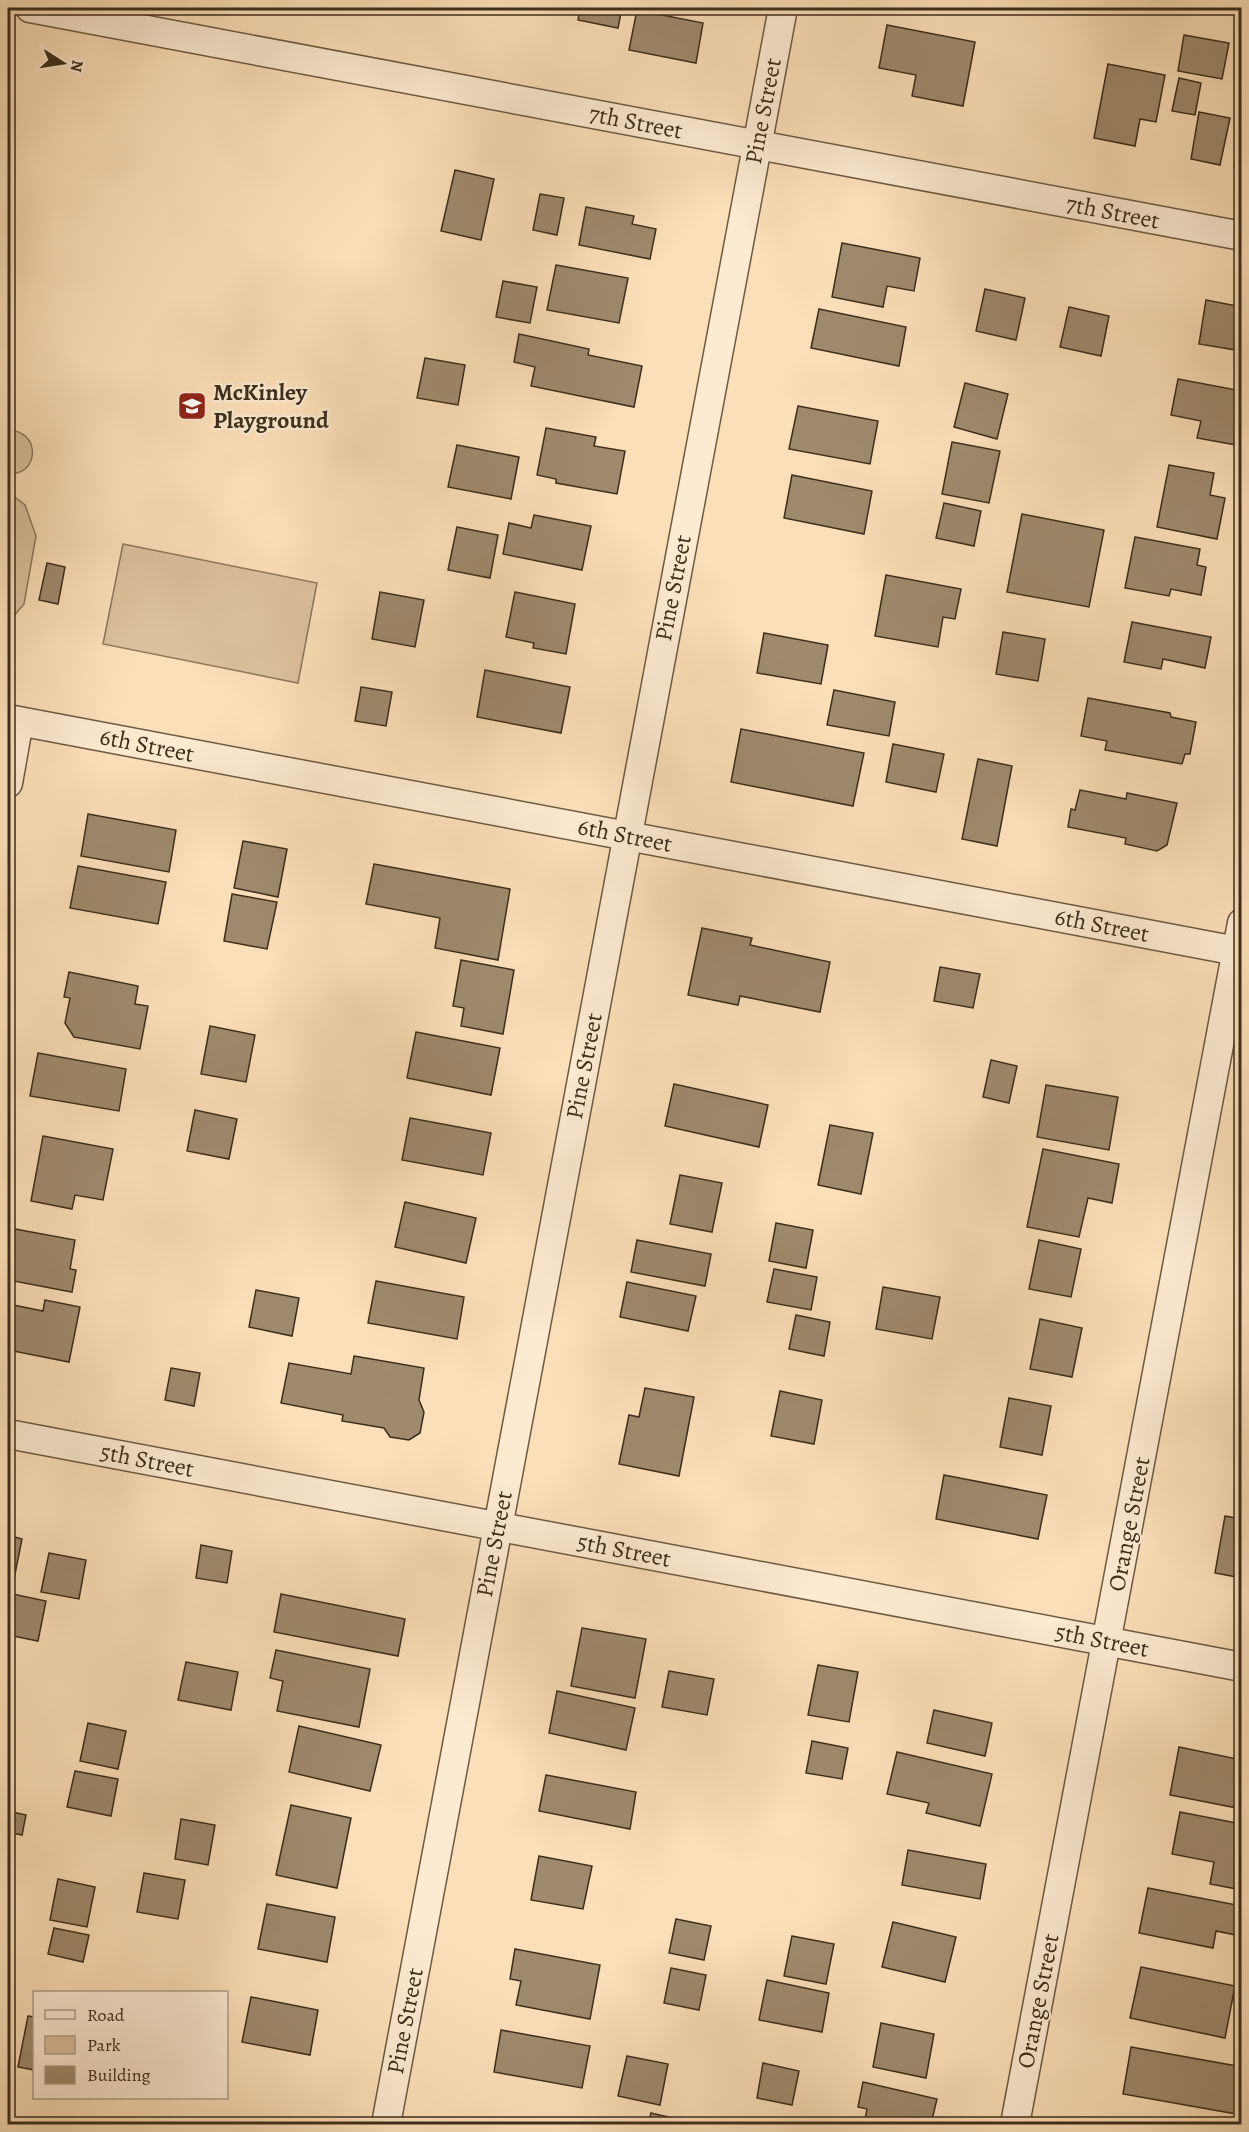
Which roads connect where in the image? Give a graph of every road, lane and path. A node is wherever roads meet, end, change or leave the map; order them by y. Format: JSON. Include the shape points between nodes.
{"nodes":[{"id":1,"x":30,"y":8,"type":"edge"},
{"id":2,"x":783,"y":8,"type":"edge"},
{"id":3,"x":150,"y":19,"type":"edge"},
{"id":4,"x":757,"y":145,"type":"junction"},
{"id":5,"x":1242,"y":236,"type":"edge"},
{"id":6,"x":13,"y":720,"type":"edge"},
{"id":7,"x":8,"y":783,"type":"edge"},
{"id":8,"x":627,"y":836,"type":"junction"},
{"id":9,"x":1242,"y":923,"type":"edge"},
{"id":10,"x":1239,"y":951,"type":"edge"},
{"id":11,"x":8,"y":1434,"type":"edge"},
{"id":12,"x":498,"y":1527,"type":"junction"},
{"id":13,"x":1107,"y":1641,"type":"junction"},
{"id":14,"x":1242,"y":1667,"type":"edge"},
{"id":15,"x":386,"y":2124,"type":"edge"},
{"id":16,"x":1015,"y":2124,"type":"edge"}],
"edges":[{"from":1,"to":3,"type":"street","name":"7th Street"},
{"from":2,"to":4,"type":"street","name":"Pine Street"},
{"from":3,"to":4,"type":"street","name":"7th Street"},
{"from":4,"to":5,"type":"street","name":"7th Street"},
{"from":4,"to":8,"type":"street","name":"Pine Street"},
{"from":6,"to":7,"type":"street"},
{"from":6,"to":8,"type":"street","name":"6th Street"},
{"from":8,"to":10,"type":"street","name":"6th Street"},
{"from":8,"to":12,"type":"street","name":"Pine Street"},
{"from":9,"to":10,"type":"street","name":"Orange Street"},
{"from":10,"to":13,"type":"street","name":"Orange Street"},
{"from":11,"to":12,"type":"street","name":"5th Street"},
{"from":12,"to":13,"type":"street","name":"5th Street"},
{"from":12,"to":15,"type":"street","name":"Pine Street"},
{"from":13,"to":14,"type":"street","name":"5th Street"},
{"from":13,"to":16,"type":"street","name":"Orange Street"}]}
